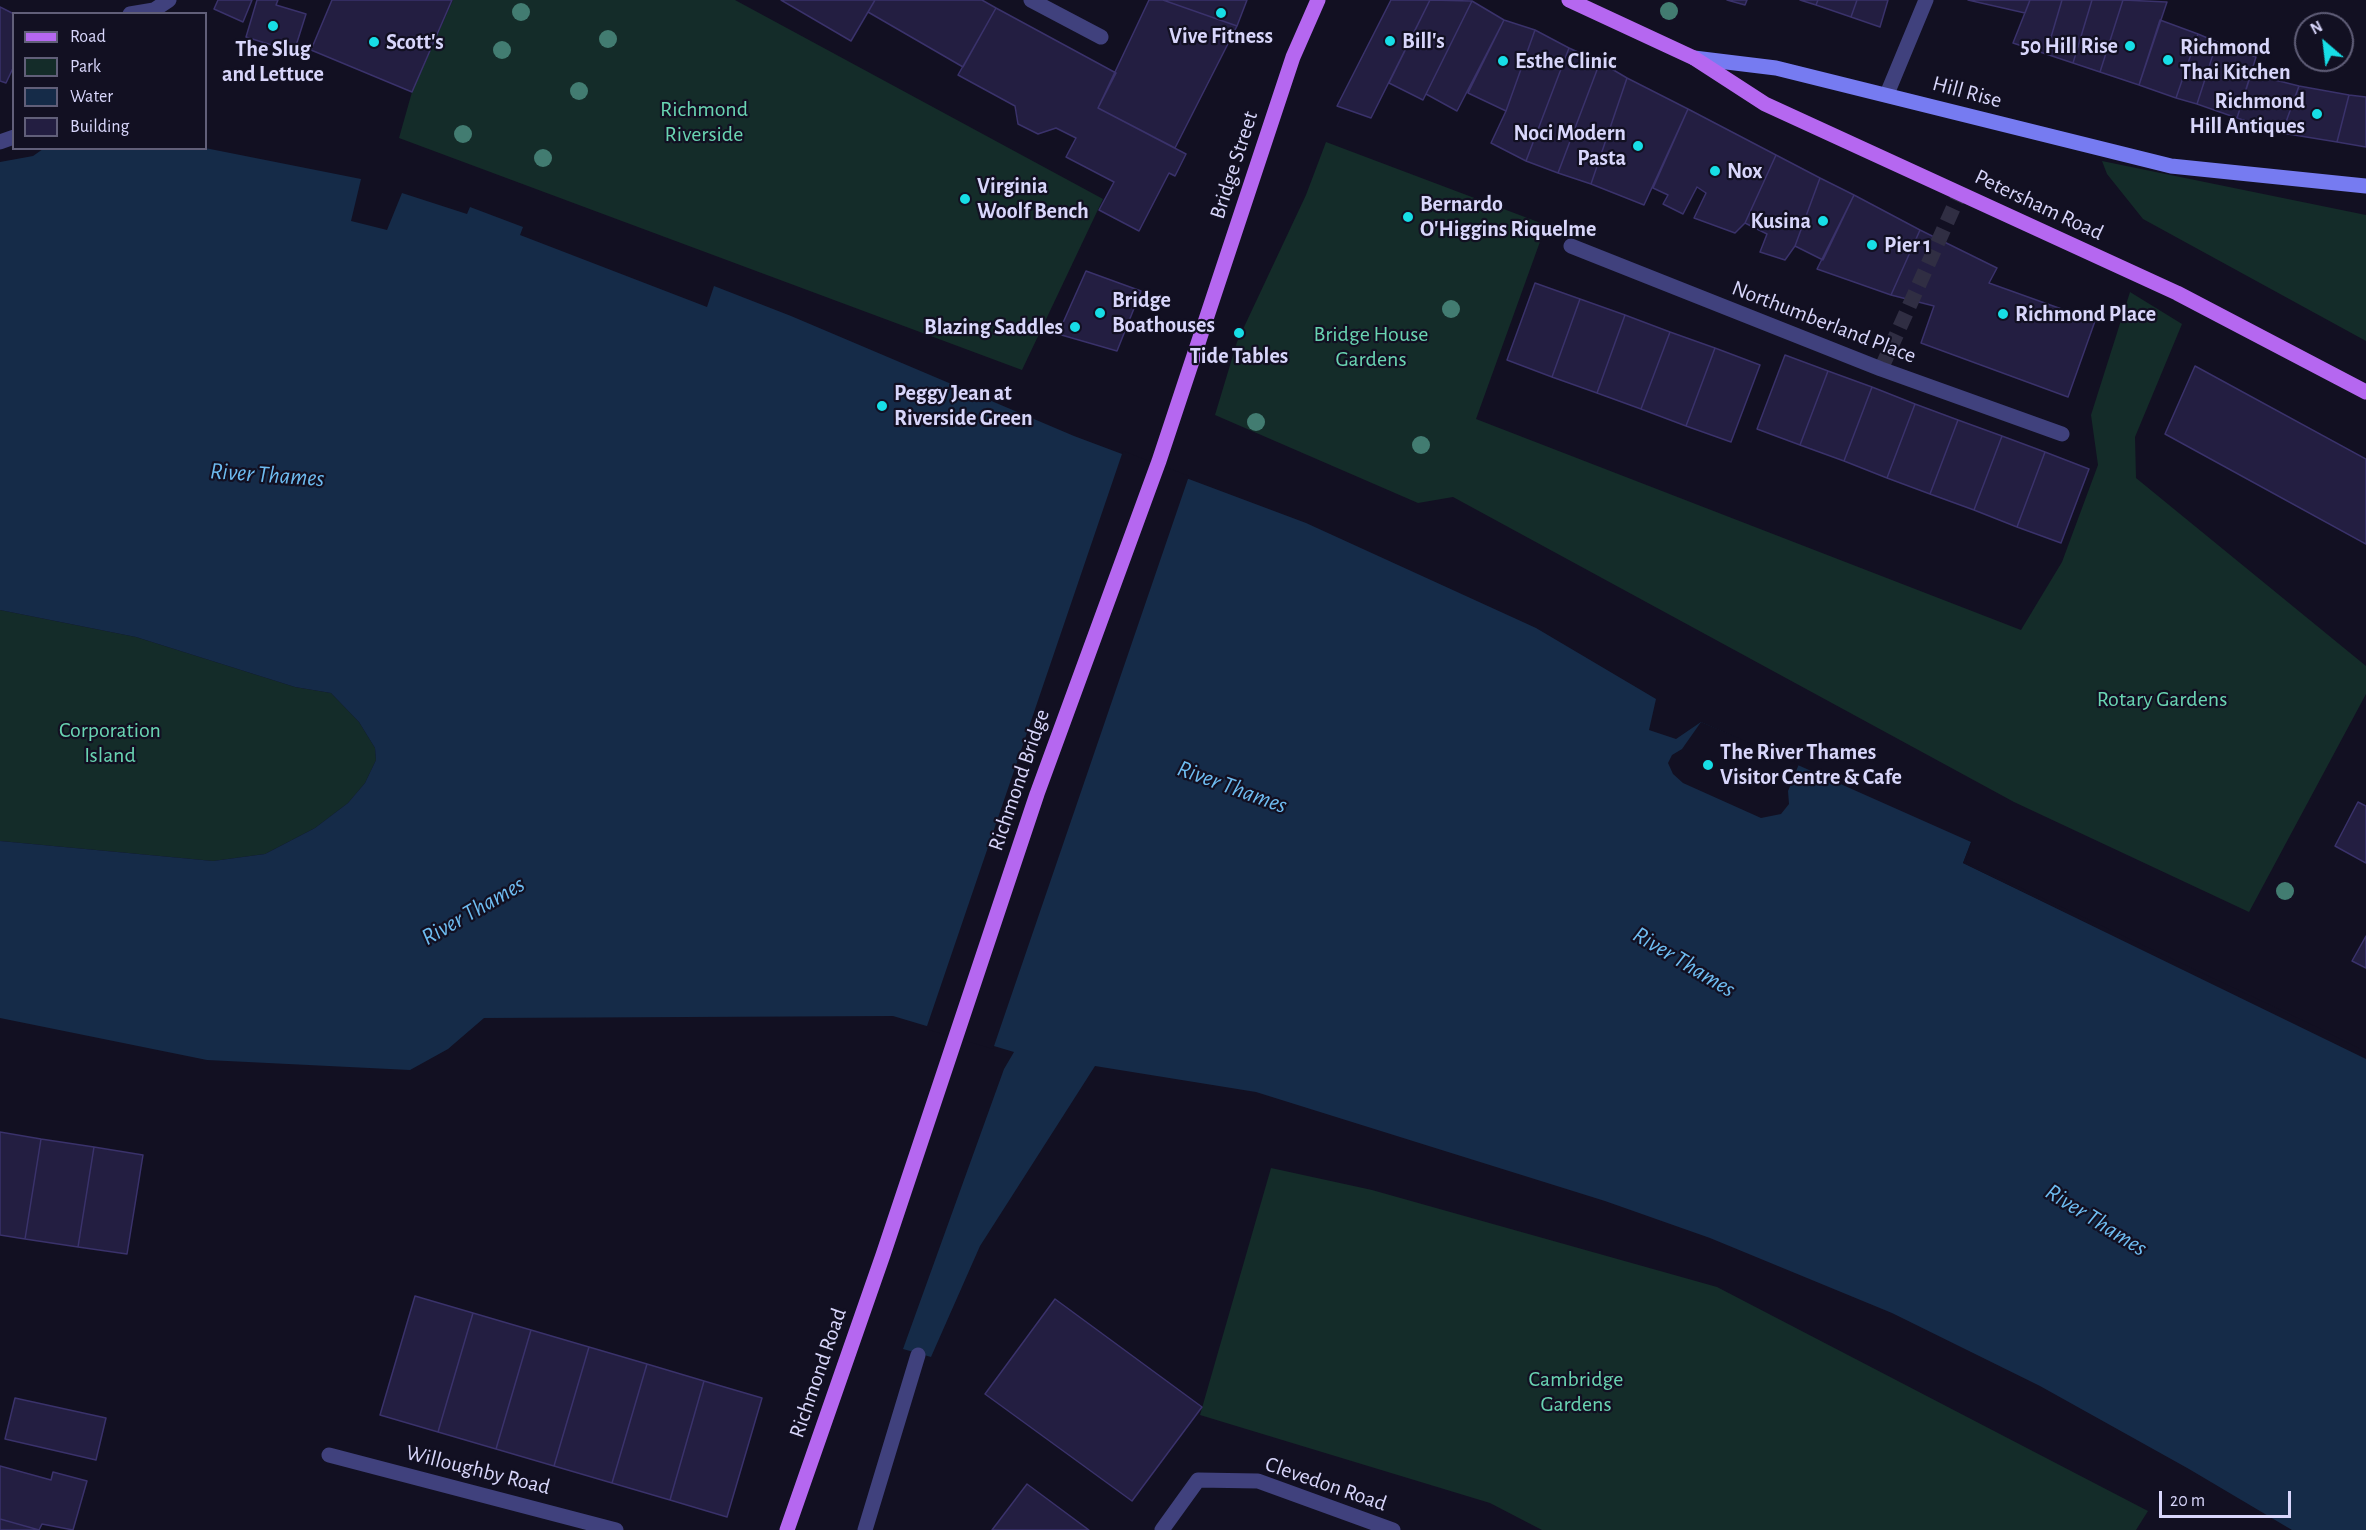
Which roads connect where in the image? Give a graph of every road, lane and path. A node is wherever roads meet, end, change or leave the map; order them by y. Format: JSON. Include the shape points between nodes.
{"nodes":[{"id":1,"x":169,"y":0,"type":"edge"},
{"id":2,"x":1031,"y":0,"type":"edge"},
{"id":3,"x":1318,"y":0,"type":"edge"},
{"id":4,"x":1569,"y":0,"type":"edge"},
{"id":5,"x":1926,"y":0,"type":"edge"},
{"id":6,"x":142,"y":12,"type":"edge"},
{"id":7,"x":1101,"y":37,"type":"dead end"},
{"id":8,"x":1694,"y":58,"type":"junction"},
{"id":9,"x":1887,"y":94,"type":"junction"},
{"id":10,"x":2366,"y":186,"type":"edge"},
{"id":11,"x":1571,"y":246,"type":"dead end"},
{"id":12,"x":1197,"y":346,"type":"joint"},
{"id":13,"x":2366,"y":392,"type":"edge"},
{"id":14,"x":2062,"y":434,"type":"dead end"},
{"id":15,"x":890,"y":1231,"type":"joint"},
{"id":16,"x":918,"y":1354,"type":"dead end"},
{"id":17,"x":329,"y":1455,"type":"dead end"},
{"id":18,"x":616,"y":1530,"type":"edge"},
{"id":19,"x":787,"y":1530,"type":"edge"},
{"id":20,"x":864,"y":1530,"type":"edge"},
{"id":21,"x":1162,"y":1530,"type":"edge"},
{"id":22,"x":1393,"y":1530,"type":"edge"}],
"edges":[{"from":1,"to":6,"type":"street","via":[[154,10]]},
{"from":2,"to":7,"type":"street"},
{"from":3,"to":12,"type":"main road","name":"Bridge Street","via":[[1293,57]]},
{"from":4,"to":8,"type":"main road","name":"Hill Rise"},
{"from":5,"to":9,"type":"street"},
{"from":8,"to":9,"type":"main road","name":"Hill Rise","via":[[1776,68]]},
{"from":8,"to":13,"type":"main road","name":"Petersham Road","via":[[1765,104],[2177,292]]},
{"from":9,"to":10,"type":"main road","name":"Hill Rise","via":[[2171,166]]},
{"from":11,"to":14,"type":"street","name":"Northumberland Place","via":[[1881,369]]},
{"from":12,"to":15,"type":"main road","name":"Richmond Bridge","via":[[1037,794]]},
{"from":15,"to":19,"type":"main road","name":"Richmond Road"},
{"from":16,"to":20,"type":"street"},
{"from":17,"to":18,"type":"street","name":"Willoughby Road"},
{"from":21,"to":22,"type":"street","name":"Clevedon Road","via":[[1198,1480],[1258,1481]]}]}
